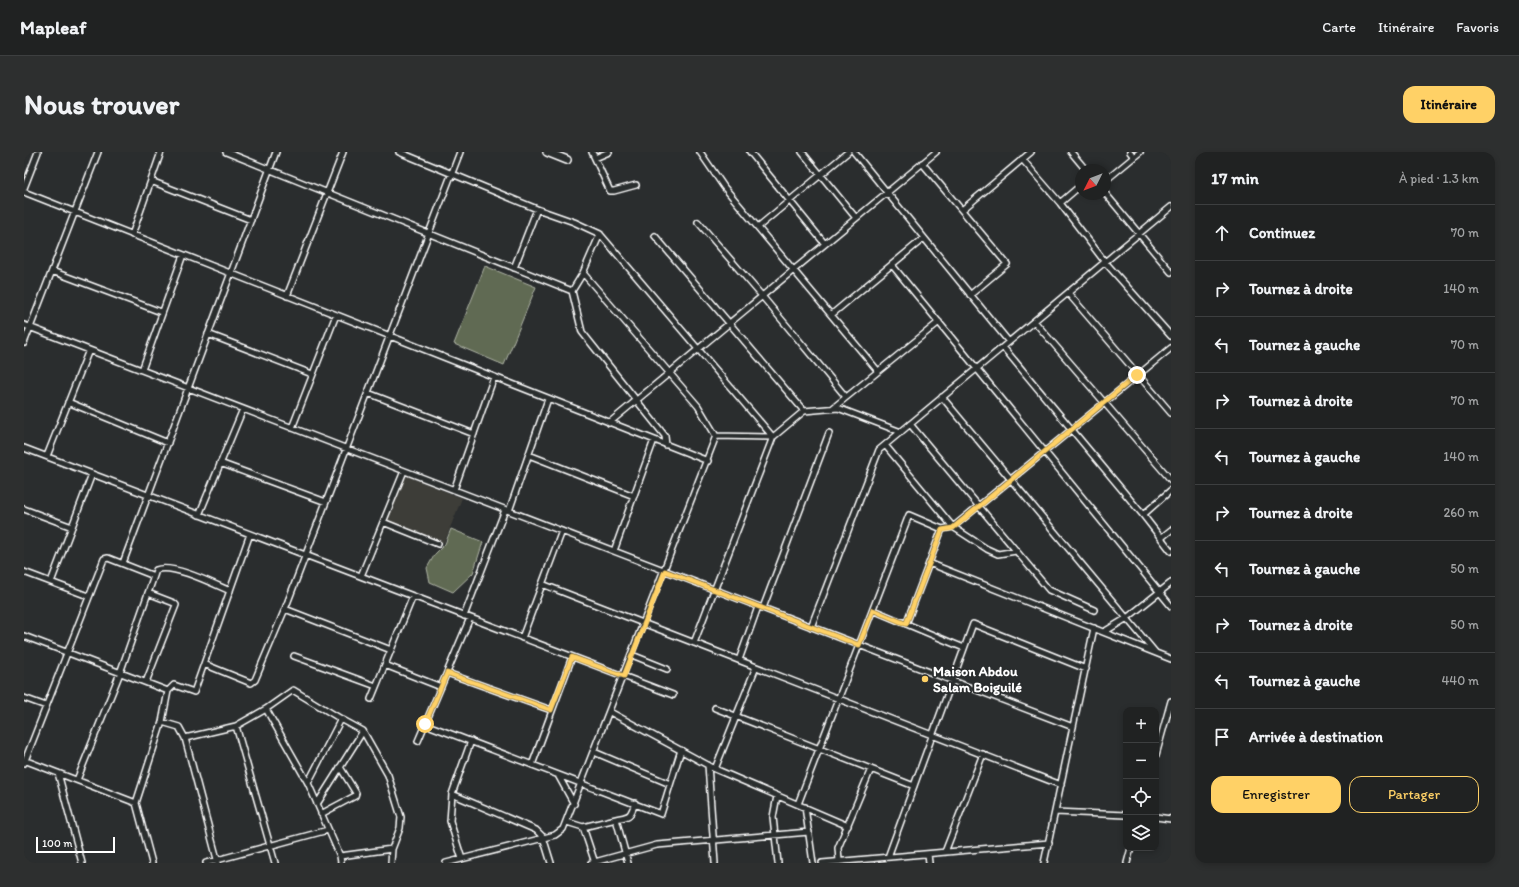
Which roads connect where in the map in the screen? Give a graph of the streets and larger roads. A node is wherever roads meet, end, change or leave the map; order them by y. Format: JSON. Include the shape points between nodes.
{"nodes":[{"id":1,"x":38,"y":152,"type":"edge"},
{"id":2,"x":98,"y":152,"type":"edge"},
{"id":3,"x":162,"y":152,"type":"edge"},
{"id":4,"x":226,"y":152,"type":"edge"},
{"id":5,"x":276,"y":152,"type":"edge"},
{"id":6,"x":343,"y":152,"type":"edge"},
{"id":7,"x":399,"y":152,"type":"edge"},
{"id":8,"x":460,"y":152,"type":"edge"},
{"id":9,"x":547,"y":152,"type":"edge"},
{"id":10,"x":592,"y":152,"type":"edge"},
{"id":11,"x":609,"y":152,"type":"edge"},
{"id":12,"x":700,"y":152,"type":"edge"},
{"id":13,"x":750,"y":152,"type":"edge"},
{"id":14,"x":802,"y":152,"type":"edge"},
{"id":15,"x":848,"y":152,"type":"edge"},
{"id":16,"x":854,"y":152,"type":"edge"},
{"id":17,"x":936,"y":152,"type":"edge"},
{"id":18,"x":1030,"y":152,"type":"edge"},
{"id":19,"x":1071,"y":152,"type":"edge"},
{"id":20,"x":1130,"y":152,"type":"edge"},
{"id":21,"x":1140,"y":152,"type":"edge"},
{"id":22,"x":1134,"y":157,"type":"junction"},
{"id":23,"x":595,"y":158,"type":"junction"},
{"id":24,"x":1022,"y":159,"type":"junction"},
{"id":25,"x":567,"y":160,"type":"dead end"},
{"id":26,"x":922,"y":163,"type":"junction"},
{"id":27,"x":1081,"y":164,"type":"edge"},
{"id":28,"x":270,"y":170,"type":"junction"},
{"id":29,"x":452,"y":174,"type":"junction"},
{"id":30,"x":821,"y":175,"type":"junction"},
{"id":31,"x":1111,"y":176,"type":"edge"},
{"id":32,"x":151,"y":181,"type":"junction"},
{"id":33,"x":636,"y":185,"type":"dead end"},
{"id":34,"x":24,"y":188,"type":"edge"},
{"id":35,"x":1075,"y":190,"type":"edge"},
{"id":36,"x":24,"y":192,"type":"edge"},
{"id":37,"x":327,"y":192,"type":"junction"},
{"id":38,"x":887,"y":192,"type":"junction"},
{"id":39,"x":1111,"y":200,"type":"edge"},
{"id":40,"x":790,"y":201,"type":"junction"},
{"id":41,"x":1060,"y":203,"type":"junction"},
{"id":42,"x":1171,"y":207,"type":"edge"},
{"id":43,"x":537,"y":209,"type":"junction"},
{"id":44,"x":962,"y":210,"type":"junction"},
{"id":45,"x":75,"y":212,"type":"junction"},
{"id":46,"x":856,"y":218,"type":"junction"},
{"id":47,"x":251,"y":220,"type":"junction"},
{"id":48,"x":698,"y":222,"type":"dead end"},
{"id":49,"x":758,"y":227,"type":"junction"},
{"id":50,"x":429,"y":233,"type":"junction"},
{"id":51,"x":600,"y":234,"type":"junction"},
{"id":52,"x":1139,"y":234,"type":"junction"},
{"id":53,"x":132,"y":235,"type":"junction"},
{"id":54,"x":655,"y":236,"type":"dead end"},
{"id":55,"x":924,"y":238,"type":"junction"},
{"id":56,"x":825,"y":244,"type":"junction"},
{"id":57,"x":183,"y":255,"type":"junction"},
{"id":58,"x":1106,"y":262,"type":"junction"},
{"id":59,"x":892,"y":265,"type":"junction"},
{"id":60,"x":514,"y":268,"type":"junction"},
{"id":61,"x":794,"y":270,"type":"junction"},
{"id":62,"x":52,"y":271,"type":"junction"},
{"id":63,"x":1171,"y":272,"type":"edge"},
{"id":64,"x":583,"y":273,"type":"junction"},
{"id":65,"x":231,"y":274,"type":"junction"},
{"id":66,"x":572,"y":291,"type":"junction"},
{"id":67,"x":1068,"y":293,"type":"junction"},
{"id":68,"x":970,"y":295,"type":"junction"},
{"id":69,"x":287,"y":296,"type":"junction"},
{"id":70,"x":762,"y":296,"type":"junction"},
{"id":71,"x":161,"y":312,"type":"junction"},
{"id":72,"x":336,"y":315,"type":"junction"},
{"id":73,"x":831,"y":315,"type":"junction"},
{"id":74,"x":1034,"y":321,"type":"junction"},
{"id":75,"x":939,"y":322,"type":"junction"},
{"id":76,"x":728,"y":324,"type":"junction"},
{"id":77,"x":24,"y":325,"type":"edge"},
{"id":78,"x":30,"y":328,"type":"junction"},
{"id":79,"x":208,"y":334,"type":"junction"},
{"id":80,"x":390,"y":336,"type":"junction"},
{"id":81,"x":1171,"y":336,"type":"edge"},
{"id":82,"x":1009,"y":342,"type":"junction"},
{"id":83,"x":24,"y":343,"type":"edge"},
{"id":84,"x":1003,"y":347,"type":"junction"},
{"id":85,"x":1171,"y":348,"type":"edge"},
{"id":86,"x":698,"y":349,"type":"junction"},
{"id":87,"x":89,"y":350,"type":"junction"},
{"id":88,"x":977,"y":368,"type":"junction"},
{"id":89,"x":142,"y":370,"type":"junction"},
{"id":90,"x":878,"y":371,"type":"junction"},
{"id":91,"x":669,"y":373,"type":"junction"},
{"id":92,"x":312,"y":374,"type":"junction"},
{"id":93,"x":1137,"y":375,"type":"junction"},
{"id":94,"x":494,"y":377,"type":"junction"},
{"id":95,"x":188,"y":388,"type":"junction"},
{"id":96,"x":368,"y":393,"type":"junction"},
{"id":97,"x":846,"y":397,"type":"junction"},
{"id":98,"x":942,"y":397,"type":"junction"},
{"id":99,"x":548,"y":399,"type":"junction"},
{"id":100,"x":636,"y":400,"type":"junction"},
{"id":101,"x":68,"y":402,"type":"junction"},
{"id":102,"x":1104,"y":402,"type":"junction"},
{"id":103,"x":832,"y":408,"type":"junction"},
{"id":104,"x":243,"y":409,"type":"junction"},
{"id":105,"x":804,"y":411,"type":"junction"},
{"id":106,"x":1171,"y":413,"type":"edge"},
{"id":107,"x":609,"y":422,"type":"junction"},
{"id":108,"x":910,"y":424,"type":"junction"},
{"id":109,"x":292,"y":428,"type":"junction"},
{"id":110,"x":1072,"y":429,"type":"junction"},
{"id":111,"x":901,"y":432,"type":"junction"},
{"id":112,"x":829,"y":433,"type":"dead end"},
{"id":113,"x":474,"y":434,"type":"junction"},
{"id":114,"x":716,"y":436,"type":"junction"},
{"id":115,"x":773,"y":438,"type":"junction"},
{"id":116,"x":654,"y":440,"type":"junction"},
{"id":117,"x":168,"y":442,"type":"junction"},
{"id":118,"x":666,"y":445,"type":"junction"},
{"id":119,"x":884,"y":445,"type":"junction"},
{"id":120,"x":24,"y":448,"type":"edge"},
{"id":121,"x":347,"y":449,"type":"junction"},
{"id":122,"x":1045,"y":452,"type":"junction"},
{"id":123,"x":47,"y":456,"type":"junction"},
{"id":124,"x":528,"y":456,"type":"junction"},
{"id":125,"x":708,"y":461,"type":"junction"},
{"id":126,"x":220,"y":463,"type":"junction"},
{"id":127,"x":404,"y":471,"type":"junction"},
{"id":128,"x":92,"y":474,"type":"junction"},
{"id":129,"x":1011,"y":480,"type":"junction"},
{"id":130,"x":1171,"y":480,"type":"edge"},
{"id":131,"x":454,"y":490,"type":"junction"},
{"id":132,"x":1171,"y":490,"type":"edge"},
{"id":133,"x":148,"y":495,"type":"junction"},
{"id":134,"x":634,"y":496,"type":"junction"},
{"id":135,"x":326,"y":502,"type":"junction"},
{"id":136,"x":979,"y":506,"type":"junction"},
{"id":137,"x":24,"y":509,"type":"edge"},
{"id":138,"x":507,"y":510,"type":"junction"},
{"id":139,"x":1143,"y":514,"type":"junction"},
{"id":140,"x":200,"y":515,"type":"junction"},
{"id":141,"x":383,"y":522,"type":"junction"},
{"id":142,"x":72,"y":526,"type":"junction"},
{"id":143,"x":953,"y":528,"type":"junction"},
{"id":144,"x":942,"y":530,"type":"junction"},
{"id":145,"x":1171,"y":530,"type":"edge"},
{"id":146,"x":562,"y":531,"type":"junction"},
{"id":147,"x":250,"y":534,"type":"junction"},
{"id":148,"x":1161,"y":538,"type":"junction"},
{"id":149,"x":438,"y":544,"type":"dead end"},
{"id":150,"x":614,"y":551,"type":"junction"},
{"id":151,"x":1016,"y":551,"type":"junction"},
{"id":152,"x":1171,"y":551,"type":"edge"},
{"id":153,"x":306,"y":555,"type":"junction"},
{"id":154,"x":123,"y":563,"type":"junction"},
{"id":155,"x":929,"y":563,"type":"junction"},
{"id":156,"x":665,"y":571,"type":"junction"},
{"id":157,"x":24,"y":572,"type":"edge"},
{"id":158,"x":154,"y":576,"type":"junction"},
{"id":159,"x":361,"y":576,"type":"junction"},
{"id":160,"x":51,"y":582,"type":"junction"},
{"id":161,"x":1171,"y":583,"type":"edge"},
{"id":162,"x":542,"y":584,"type":"junction"},
{"id":163,"x":714,"y":590,"type":"junction"},
{"id":164,"x":230,"y":591,"type":"junction"},
{"id":165,"x":1159,"y":592,"type":"junction"},
{"id":166,"x":148,"y":593,"type":"junction"},
{"id":167,"x":88,"y":596,"type":"junction"},
{"id":168,"x":413,"y":596,"type":"junction"},
{"id":169,"x":1171,"y":606,"type":"edge"},
{"id":170,"x":761,"y":608,"type":"junction"},
{"id":171,"x":285,"y":610,"type":"junction"},
{"id":172,"x":873,"y":610,"type":"junction"},
{"id":173,"x":1094,"y":610,"type":"dead end"},
{"id":174,"x":464,"y":616,"type":"junction"},
{"id":175,"x":470,"y":618,"type":"junction"},
{"id":176,"x":1126,"y":618,"type":"junction"},
{"id":177,"x":644,"y":623,"type":"junction"},
{"id":178,"x":906,"y":624,"type":"junction"},
{"id":179,"x":811,"y":626,"type":"junction"},
{"id":180,"x":1094,"y":628,"type":"junction"},
{"id":181,"x":1104,"y":632,"type":"junction"},
{"id":182,"x":24,"y":636,"type":"edge"},
{"id":183,"x":522,"y":638,"type":"junction"},
{"id":184,"x":694,"y":643,"type":"junction"},
{"id":185,"x":859,"y":645,"type":"junction"},
{"id":186,"x":964,"y":648,"type":"junction"},
{"id":187,"x":391,"y":650,"type":"junction"},
{"id":188,"x":66,"y":652,"type":"junction"},
{"id":189,"x":1154,"y":652,"type":"junction"},
{"id":190,"x":632,"y":655,"type":"junction"},
{"id":191,"x":294,"y":656,"type":"dead end"},
{"id":192,"x":572,"y":657,"type":"junction"},
{"id":193,"x":1171,"y":659,"type":"edge"},
{"id":194,"x":739,"y":660,"type":"junction"},
{"id":195,"x":204,"y":664,"type":"junction"},
{"id":196,"x":385,"y":665,"type":"junction"},
{"id":197,"x":756,"y":667,"type":"junction"},
{"id":198,"x":667,"y":669,"type":"dead end"},
{"id":199,"x":1086,"y":669,"type":"junction"},
{"id":200,"x":120,"y":673,"type":"junction"},
{"id":201,"x":447,"y":673,"type":"junction"},
{"id":202,"x":624,"y":676,"type":"junction"},
{"id":203,"x":952,"y":681,"type":"junction"},
{"id":204,"x":146,"y":682,"type":"junction"},
{"id":205,"x":376,"y":686,"type":"junction"},
{"id":206,"x":441,"y":687,"type":"junction"},
{"id":207,"x":168,"y":691,"type":"junction"},
{"id":208,"x":673,"y":695,"type":"dead end"},
{"id":209,"x":24,"y":698,"type":"edge"},
{"id":210,"x":371,"y":698,"type":"dead end"},
{"id":211,"x":839,"y":699,"type":"junction"},
{"id":212,"x":1171,"y":701,"type":"edge"},
{"id":213,"x":46,"y":706,"type":"junction"},
{"id":214,"x":715,"y":708,"type":"dead end"},
{"id":215,"x":266,"y":709,"type":"junction"},
{"id":216,"x":551,"y":710,"type":"junction"},
{"id":217,"x":610,"y":712,"type":"junction"},
{"id":218,"x":736,"y":716,"type":"junction"},
{"id":219,"x":341,"y":718,"type":"junction"},
{"id":220,"x":162,"y":722,"type":"junction"},
{"id":221,"x":425,"y":724,"type":"junction"},
{"id":222,"x":236,"y":726,"type":"junction"},
{"id":223,"x":1073,"y":727,"type":"junction"},
{"id":224,"x":363,"y":731,"type":"junction"},
{"id":225,"x":932,"y":735,"type":"junction"},
{"id":226,"x":185,"y":738,"type":"junction"},
{"id":227,"x":418,"y":741,"type":"dead end"},
{"id":228,"x":471,"y":742,"type":"junction"},
{"id":229,"x":1159,"y":745,"type":"edge"},
{"id":230,"x":820,"y":749,"type":"junction"},
{"id":231,"x":681,"y":750,"type":"junction"},
{"id":232,"x":594,"y":752,"type":"junction"},
{"id":233,"x":983,"y":754,"type":"junction"},
{"id":234,"x":24,"y":761,"type":"edge"},
{"id":235,"x":532,"y":765,"type":"junction"},
{"id":236,"x":708,"y":765,"type":"junction"},
{"id":237,"x":340,"y":767,"type":"junction"},
{"id":238,"x":716,"y":769,"type":"junction"},
{"id":239,"x":871,"y":769,"type":"junction"},
{"id":240,"x":58,"y":773,"type":"junction"},
{"id":241,"x":558,"y":774,"type":"junction"},
{"id":242,"x":77,"y":780,"type":"junction"},
{"id":243,"x":582,"y":783,"type":"junction"},
{"id":244,"x":308,"y":784,"type":"junction"},
{"id":245,"x":670,"y":784,"type":"junction"},
{"id":246,"x":1061,"y":785,"type":"junction"},
{"id":247,"x":914,"y":786,"type":"junction"},
{"id":248,"x":452,"y":794,"type":"junction"},
{"id":249,"x":777,"y":796,"type":"junction"},
{"id":250,"x":136,"y":803,"type":"junction"},
{"id":251,"x":317,"y":804,"type":"junction"},
{"id":252,"x":574,"y":804,"type":"junction"},
{"id":253,"x":635,"y":804,"type":"junction"},
{"id":254,"x":798,"y":804,"type":"junction"},
{"id":255,"x":805,"y":807,"type":"junction"},
{"id":256,"x":1055,"y":812,"type":"junction"},
{"id":257,"x":322,"y":814,"type":"junction"},
{"id":258,"x":1123,"y":815,"type":"edge"},
{"id":259,"x":1159,"y":818,"type":"edge"},
{"id":260,"x":616,"y":819,"type":"junction"},
{"id":261,"x":1171,"y":819,"type":"edge"},
{"id":262,"x":567,"y":822,"type":"junction"},
{"id":263,"x":848,"y":826,"type":"junction"},
{"id":264,"x":583,"y":827,"type":"junction"},
{"id":265,"x":328,"y":830,"type":"junction"},
{"id":266,"x":809,"y":832,"type":"junction"},
{"id":267,"x":774,"y":836,"type":"junction"},
{"id":268,"x":543,"y":837,"type":"junction"},
{"id":269,"x":713,"y":840,"type":"junction"},
{"id":270,"x":1049,"y":843,"type":"junction"},
{"id":271,"x":270,"y":846,"type":"junction"},
{"id":272,"x":392,"y":849,"type":"junction"},
{"id":273,"x":1130,"y":851,"type":"edge"},
{"id":274,"x":945,"y":852,"type":"junction"},
{"id":275,"x":626,"y":854,"type":"junction"},
{"id":276,"x":928,"y":854,"type":"junction"},
{"id":277,"x":340,"y":856,"type":"junction"},
{"id":278,"x":888,"y":857,"type":"junction"},
{"id":279,"x":462,"y":859,"type":"junction"},
{"id":280,"x":218,"y":862,"type":"edge"},
{"id":281,"x":455,"y":862,"type":"edge"},
{"id":282,"x":839,"y":862,"type":"junction"},
{"id":283,"x":82,"y":863,"type":"edge"},
{"id":284,"x":152,"y":863,"type":"edge"},
{"id":285,"x":206,"y":863,"type":"edge"},
{"id":286,"x":275,"y":863,"type":"edge"},
{"id":287,"x":341,"y":863,"type":"edge"},
{"id":288,"x":391,"y":863,"type":"edge"},
{"id":289,"x":446,"y":863,"type":"edge"},
{"id":290,"x":551,"y":863,"type":"edge"},
{"id":291,"x":593,"y":863,"type":"edge"},
{"id":292,"x":628,"y":863,"type":"edge"},
{"id":293,"x":715,"y":863,"type":"edge"},
{"id":294,"x":778,"y":863,"type":"edge"},
{"id":295,"x":813,"y":863,"type":"edge"},
{"id":296,"x":822,"y":863,"type":"edge"},
{"id":297,"x":929,"y":863,"type":"edge"},
{"id":298,"x":1044,"y":863,"type":"edge"},
{"id":299,"x":1127,"y":863,"type":"edge"}],
"edges":[{"from":1,"to":34,"type":"street"},
{"from":2,"to":45,"type":"street"},
{"from":3,"to":32,"type":"street"},
{"from":4,"to":28,"type":"street"},
{"from":5,"to":28,"type":"street"},
{"from":6,"to":37,"type":"street"},
{"from":7,"to":29,"type":"street"},
{"from":8,"to":29,"type":"street"},
{"from":9,"to":25,"type":"street"},
{"from":10,"to":23,"type":"street"},
{"from":11,"to":23,"type":"street"},
{"from":12,"to":49,"type":"street","via":[[724,187]]},
{"from":13,"to":40,"type":"street"},
{"from":14,"to":30,"type":"street"},
{"from":15,"to":30,"type":"street"},
{"from":16,"to":38,"type":"street"},
{"from":17,"to":26,"type":"street"},
{"from":18,"to":24,"type":"street"},
{"from":19,"to":27,"type":"street"},
{"from":20,"to":22,"type":"street"},
{"from":21,"to":22,"type":"street"},
{"from":22,"to":31,"type":"street"},
{"from":23,"to":33,"type":"street","via":[[610,191]]},
{"from":24,"to":41,"type":"street"},
{"from":24,"to":44,"type":"street"},
{"from":26,"to":38,"type":"street"},
{"from":26,"to":44,"type":"street"},
{"from":28,"to":37,"type":"street"},
{"from":28,"to":47,"type":"street"},
{"from":29,"to":43,"type":"street"},
{"from":29,"to":50,"type":"street"},
{"from":30,"to":40,"type":"street"},
{"from":30,"to":46,"type":"street"},
{"from":32,"to":47,"type":"street"},
{"from":32,"to":53,"type":"street"},
{"from":35,"to":41,"type":"street"},
{"from":36,"to":45,"type":"street"},
{"from":37,"to":50,"type":"street"},
{"from":37,"to":69,"type":"street"},
{"from":38,"to":46,"type":"street"},
{"from":38,"to":55,"type":"street"},
{"from":39,"to":52,"type":"street"},
{"from":40,"to":49,"type":"street"},
{"from":40,"to":56,"type":"street"},
{"from":41,"to":58,"type":"street"},
{"from":42,"to":52,"type":"street"},
{"from":43,"to":51,"type":"street"},
{"from":43,"to":60,"type":"street"},
{"from":44,"to":68,"type":"street","via":[[1007,264]]},
{"from":45,"to":53,"type":"street"},
{"from":45,"to":62,"type":"street"},
{"from":46,"to":56,"type":"street"},
{"from":47,"to":65,"type":"street"},
{"from":48,"to":70,"type":"street"},
{"from":49,"to":61,"type":"street"},
{"from":50,"to":60,"type":"street"},
{"from":50,"to":80,"type":"street"},
{"from":51,"to":64,"type":"street"},
{"from":51,"to":86,"type":"street"},
{"from":52,"to":58,"type":"street"},
{"from":52,"to":63,"type":"street"},
{"from":53,"to":57,"type":"street"},
{"from":54,"to":76,"type":"street"},
{"from":55,"to":59,"type":"street"},
{"from":55,"to":68,"type":"street"},
{"from":56,"to":61,"type":"street"},
{"from":57,"to":65,"type":"street"},
{"from":57,"to":71,"type":"street"},
{"from":58,"to":67,"type":"street"},
{"from":58,"to":81,"type":"street"},
{"from":59,"to":73,"type":"street"},
{"from":59,"to":75,"type":"street"},
{"from":60,"to":66,"type":"street"},
{"from":61,"to":70,"type":"street"},
{"from":61,"to":73,"type":"street"},
{"from":62,"to":71,"type":"street"},
{"from":62,"to":78,"type":"street"},
{"from":64,"to":66,"type":"street"},
{"from":64,"to":91,"type":"street"},
{"from":65,"to":69,"type":"street"},
{"from":65,"to":79,"type":"street"},
{"from":66,"to":100,"type":"street","via":[[582,332]]},
{"from":67,"to":74,"type":"street"},
{"from":67,"to":93,"type":"street"},
{"from":68,"to":82,"type":"street"},
{"from":69,"to":72,"type":"street"},
{"from":70,"to":76,"type":"street"},
{"from":70,"to":97,"type":"street"},
{"from":71,"to":89,"type":"street"},
{"from":72,"to":80,"type":"street"},
{"from":72,"to":92,"type":"street"},
{"from":73,"to":90,"type":"street"},
{"from":74,"to":82,"type":"street"},
{"from":74,"to":102,"type":"street"},
{"from":75,"to":88,"type":"street"},
{"from":75,"to":90,"type":"street"},
{"from":76,"to":86,"type":"street"},
{"from":76,"to":105,"type":"street"},
{"from":77,"to":78,"type":"street"},
{"from":78,"to":83,"type":"street"},
{"from":78,"to":87,"type":"street"},
{"from":79,"to":92,"type":"street"},
{"from":79,"to":95,"type":"street"},
{"from":80,"to":94,"type":"street"},
{"from":80,"to":96,"type":"street"},
{"from":82,"to":84,"type":"street"},
{"from":84,"to":88,"type":"street"},
{"from":84,"to":110,"type":"street"},
{"from":85,"to":93,"type":"street"},
{"from":86,"to":91,"type":"street"},
{"from":86,"to":115,"type":"street"},
{"from":87,"to":89,"type":"street"},
{"from":87,"to":101,"type":"street"},
{"from":88,"to":98,"type":"street"},
{"from":88,"to":122,"type":"street"},
{"from":89,"to":95,"type":"street"},
{"from":90,"to":97,"type":"street"},
{"from":91,"to":100,"type":"street"},
{"from":91,"to":114,"type":"street","via":[[698,406]]},
{"from":92,"to":109,"type":"street"},
{"from":93,"to":102,"type":"street"},
{"from":93,"to":106,"type":"street"},
{"from":94,"to":99,"type":"street"},
{"from":94,"to":113,"type":"street"},
{"from":95,"to":104,"type":"street"},
{"from":95,"to":117,"type":"street"},
{"from":96,"to":113,"type":"street"},
{"from":96,"to":121,"type":"street"},
{"from":97,"to":103,"type":"street"},
{"from":98,"to":108,"type":"street"},
{"from":98,"to":129,"type":"street"},
{"from":99,"to":107,"type":"street"},
{"from":99,"to":124,"type":"street"},
{"from":100,"to":107,"type":"street"},
{"from":100,"to":118,"type":"street","via":[[665,436]]},
{"from":101,"to":117,"type":"street"},
{"from":101,"to":123,"type":"street"},
{"from":102,"to":110,"type":"street"},
{"from":102,"to":130,"type":"street"},
{"from":103,"to":105,"type":"street"},
{"from":103,"to":111,"type":"street"},
{"from":104,"to":109,"type":"street"},
{"from":104,"to":126,"type":"street"},
{"from":105,"to":115,"type":"street"},
{"from":107,"to":116,"type":"street"},
{"from":108,"to":111,"type":"street"},
{"from":108,"to":136,"type":"street"},
{"from":109,"to":121,"type":"street"},
{"from":110,"to":122,"type":"street"},
{"from":110,"to":139,"type":"street"},
{"from":111,"to":119,"type":"street"},
{"from":112,"to":170,"type":"street"},
{"from":113,"to":131,"type":"street"},
{"from":114,"to":115,"type":"street"},
{"from":114,"to":125,"type":"street"},
{"from":115,"to":163,"type":"street"},
{"from":116,"to":118,"type":"street"},
{"from":116,"to":134,"type":"street"},
{"from":117,"to":133,"type":"street"},
{"from":118,"to":125,"type":"street"},
{"from":119,"to":143,"type":"street"},
{"from":119,"to":179,"type":"street","via":[[879,450]]},
{"from":120,"to":123,"type":"street"},
{"from":121,"to":127,"type":"street"},
{"from":121,"to":135,"type":"street"},
{"from":122,"to":129,"type":"street"},
{"from":122,"to":165,"type":"street"},
{"from":123,"to":128,"type":"street"},
{"from":124,"to":134,"type":"street"},
{"from":124,"to":138,"type":"street"},
{"from":125,"to":156,"type":"street"},
{"from":126,"to":135,"type":"street"},
{"from":126,"to":140,"type":"street"},
{"from":127,"to":131,"type":"street"},
{"from":127,"to":141,"type":"street"},
{"from":128,"to":133,"type":"street"},
{"from":128,"to":142,"type":"street"},
{"from":129,"to":136,"type":"street"},
{"from":129,"to":176,"type":"street"},
{"from":131,"to":138,"type":"street"},
{"from":132,"to":139,"type":"street"},
{"from":133,"to":140,"type":"street"},
{"from":133,"to":154,"type":"street"},
{"from":134,"to":150,"type":"street"},
{"from":135,"to":153,"type":"street"},
{"from":136,"to":143,"type":"street"},
{"from":136,"to":151,"type":"street"},
{"from":137,"to":142,"type":"street"},
{"from":138,"to":146,"type":"street"},
{"from":138,"to":174,"type":"street"},
{"from":139,"to":148,"type":"street"},
{"from":140,"to":147,"type":"street"},
{"from":141,"to":149,"type":"street"},
{"from":141,"to":159,"type":"street"},
{"from":142,"to":160,"type":"street"},
{"from":143,"to":144,"type":"street"},
{"from":143,"to":151,"type":"street","via":[[998,554]]},
{"from":144,"to":155,"type":"street"},
{"from":144,"to":172,"type":"street","via":[[910,515]]},
{"from":145,"to":148,"type":"street"},
{"from":146,"to":150,"type":"street"},
{"from":146,"to":162,"type":"street"},
{"from":147,"to":153,"type":"street"},
{"from":147,"to":164,"type":"street"},
{"from":148,"to":152,"type":"street"},
{"from":150,"to":156,"type":"street"},
{"from":151,"to":173,"type":"street","via":[[1049,590]]},
{"from":153,"to":159,"type":"street"},
{"from":153,"to":171,"type":"street"},
{"from":154,"to":158,"type":"street"},
{"from":154,"to":167,"type":"street","via":[[104,559]]},
{"from":155,"to":178,"type":"street"},
{"from":155,"to":180,"type":"street"},
{"from":156,"to":163,"type":"street"},
{"from":156,"to":177,"type":"street"},
{"from":157,"to":160,"type":"street"},
{"from":158,"to":164,"type":"street","via":[[156,570],[164,568],[185,573]]},
{"from":158,"to":166,"type":"street"},
{"from":159,"to":168,"type":"street"},
{"from":160,"to":167,"type":"street"},
{"from":161,"to":165,"type":"street"},
{"from":162,"to":177,"type":"street"},
{"from":162,"to":183,"type":"street"},
{"from":163,"to":170,"type":"street"},
{"from":163,"to":184,"type":"street"},
{"from":164,"to":195,"type":"street"},
{"from":165,"to":169,"type":"street"},
{"from":165,"to":176,"type":"street"},
{"from":166,"to":200,"type":"street"},
{"from":166,"to":204,"type":"street","via":[[176,605]]},
{"from":167,"to":188,"type":"street"},
{"from":168,"to":174,"type":"street"},
{"from":168,"to":187,"type":"street"},
{"from":170,"to":179,"type":"street"},
{"from":170,"to":194,"type":"street"},
{"from":171,"to":187,"type":"street"},
{"from":171,"to":195,"type":"street","via":[[255,680],[251,683]]},
{"from":172,"to":178,"type":"street"},
{"from":172,"to":185,"type":"street"},
{"from":174,"to":175,"type":"street"},
{"from":175,"to":183,"type":"street"},
{"from":175,"to":201,"type":"street"},
{"from":176,"to":181,"type":"street"},
{"from":176,"to":189,"type":"street"},
{"from":177,"to":184,"type":"street"},
{"from":177,"to":190,"type":"street"},
{"from":178,"to":186,"type":"street"},
{"from":179,"to":185,"type":"street"},
{"from":180,"to":181,"type":"street"},
{"from":180,"to":199,"type":"street"},
{"from":181,"to":189,"type":"street"},
{"from":182,"to":188,"type":"street"},
{"from":183,"to":192,"type":"street"},
{"from":184,"to":194,"type":"street"},
{"from":185,"to":203,"type":"street"},
{"from":185,"to":211,"type":"street"},
{"from":186,"to":199,"type":"street","via":[[973,624]]},
{"from":186,"to":203,"type":"street"},
{"from":187,"to":196,"type":"street"},
{"from":188,"to":200,"type":"street"},
{"from":188,"to":213,"type":"street"},
{"from":189,"to":193,"type":"street"},
{"from":190,"to":198,"type":"street"},
{"from":190,"to":202,"type":"street"},
{"from":191,"to":205,"type":"street"},
{"from":192,"to":202,"type":"street"},
{"from":192,"to":216,"type":"street"},
{"from":194,"to":197,"type":"street"},
{"from":195,"to":207,"type":"street","via":[[194,692],[174,685]]},
{"from":196,"to":205,"type":"street"},
{"from":196,"to":206,"type":"street"},
{"from":197,"to":211,"type":"street"},
{"from":197,"to":218,"type":"street"},
{"from":199,"to":223,"type":"street"},
{"from":200,"to":204,"type":"street"},
{"from":200,"to":242,"type":"street"},
{"from":201,"to":206,"type":"street"},
{"from":201,"to":216,"type":"street"},
{"from":202,"to":208,"type":"street"},
{"from":202,"to":217,"type":"street"},
{"from":203,"to":223,"type":"street"},
{"from":203,"to":225,"type":"street"},
{"from":204,"to":207,"type":"street"},
{"from":205,"to":210,"type":"street"},
{"from":206,"to":221,"type":"street"},
{"from":207,"to":220,"type":"street"},
{"from":209,"to":213,"type":"street"},
{"from":211,"to":225,"type":"street"},
{"from":211,"to":230,"type":"street"},
{"from":212,"to":229,"type":"street"},
{"from":213,"to":234,"type":"street"},
{"from":214,"to":218,"type":"street"},
{"from":215,"to":219,"type":"street","via":[[293,690]]},
{"from":215,"to":222,"type":"street"},
{"from":215,"to":244,"type":"street"},
{"from":216,"to":235,"type":"street"},
{"from":217,"to":231,"type":"street"},
{"from":217,"to":232,"type":"street"},
{"from":218,"to":230,"type":"street"},
{"from":218,"to":238,"type":"street"},
{"from":219,"to":224,"type":"street"},
{"from":219,"to":244,"type":"street"},
{"from":220,"to":226,"type":"street","via":[[179,727]]},
{"from":220,"to":250,"type":"street"},
{"from":221,"to":227,"type":"street"},
{"from":221,"to":228,"type":"street"},
{"from":222,"to":226,"type":"street"},
{"from":222,"to":271,"type":"street"},
{"from":223,"to":246,"type":"street"},
{"from":224,"to":237,"type":"street"},
{"from":224,"to":272,"type":"street","via":[[388,775],[401,817],[400,828]]},
{"from":225,"to":233,"type":"street"},
{"from":225,"to":247,"type":"street"},
{"from":226,"to":280,"type":"street"},
{"from":228,"to":235,"type":"street"},
{"from":228,"to":248,"type":"street"},
{"from":230,"to":239,"type":"street"},
{"from":230,"to":254,"type":"street"},
{"from":231,"to":236,"type":"street"},
{"from":231,"to":245,"type":"street"},
{"from":232,"to":243,"type":"street"},
{"from":232,"to":245,"type":"street"},
{"from":233,"to":246,"type":"street"},
{"from":233,"to":274,"type":"street"},
{"from":234,"to":240,"type":"street"},
{"from":235,"to":241,"type":"street"},
{"from":236,"to":238,"type":"street"},
{"from":236,"to":269,"type":"street"},
{"from":237,"to":251,"type":"street"},
{"from":237,"to":257,"type":"street","via":[[356,793],[355,796]]},
{"from":238,"to":249,"type":"street"},
{"from":239,"to":247,"type":"street"},
{"from":239,"to":263,"type":"street"},
{"from":240,"to":242,"type":"street"},
{"from":240,"to":283,"type":"street"},
{"from":241,"to":243,"type":"street"},
{"from":241,"to":252,"type":"street"},
{"from":242,"to":250,"type":"street"},
{"from":243,"to":252,"type":"street"},
{"from":243,"to":253,"type":"street"},
{"from":244,"to":251,"type":"street"},
{"from":245,"to":253,"type":"street","via":[[661,814]]},
{"from":246,"to":256,"type":"street"},
{"from":247,"to":278,"type":"street"},
{"from":248,"to":268,"type":"street","via":[[536,830]]},
{"from":248,"to":279,"type":"street","via":[[450,821]]},
{"from":249,"to":254,"type":"street"},
{"from":249,"to":267,"type":"street","via":[[773,818]]},
{"from":250,"to":284,"type":"street"},
{"from":251,"to":257,"type":"street"},
{"from":252,"to":262,"type":"street"},
{"from":253,"to":260,"type":"street","via":[[631,815]]},
{"from":254,"to":255,"type":"street"},
{"from":255,"to":263,"type":"street"},
{"from":255,"to":266,"type":"street"},
{"from":256,"to":258,"type":"street"},
{"from":256,"to":270,"type":"street"},
{"from":257,"to":265,"type":"street"},
{"from":259,"to":261,"type":"street"},
{"from":260,"to":264,"type":"street"},
{"from":260,"to":275,"type":"street"},
{"from":262,"to":264,"type":"street"},
{"from":262,"to":268,"type":"street","via":[[559,832]]},
{"from":263,"to":282,"type":"street","via":[[838,848]]},
{"from":264,"to":291,"type":"street"},
{"from":265,"to":271,"type":"street"},
{"from":265,"to":277,"type":"street"},
{"from":266,"to":267,"type":"street"},
{"from":266,"to":295,"type":"street"},
{"from":267,"to":269,"type":"street"},
{"from":267,"to":294,"type":"street"},
{"from":268,"to":279,"type":"street"},
{"from":268,"to":290,"type":"street"},
{"from":269,"to":275,"type":"street","via":[[657,845]]},
{"from":269,"to":293,"type":"street"},
{"from":270,"to":274,"type":"street"},
{"from":270,"to":298,"type":"street"},
{"from":271,"to":280,"type":"street"},
{"from":271,"to":286,"type":"street"},
{"from":272,"to":277,"type":"street"},
{"from":272,"to":288,"type":"street"},
{"from":273,"to":299,"type":"street"},
{"from":274,"to":276,"type":"street"},
{"from":275,"to":291,"type":"street"},
{"from":275,"to":292,"type":"street"},
{"from":276,"to":278,"type":"street"},
{"from":276,"to":297,"type":"street"},
{"from":277,"to":287,"type":"street"},
{"from":278,"to":282,"type":"street"},
{"from":279,"to":281,"type":"street"},
{"from":280,"to":285,"type":"street"},
{"from":281,"to":289,"type":"street"},
{"from":282,"to":296,"type":"street"}]}
